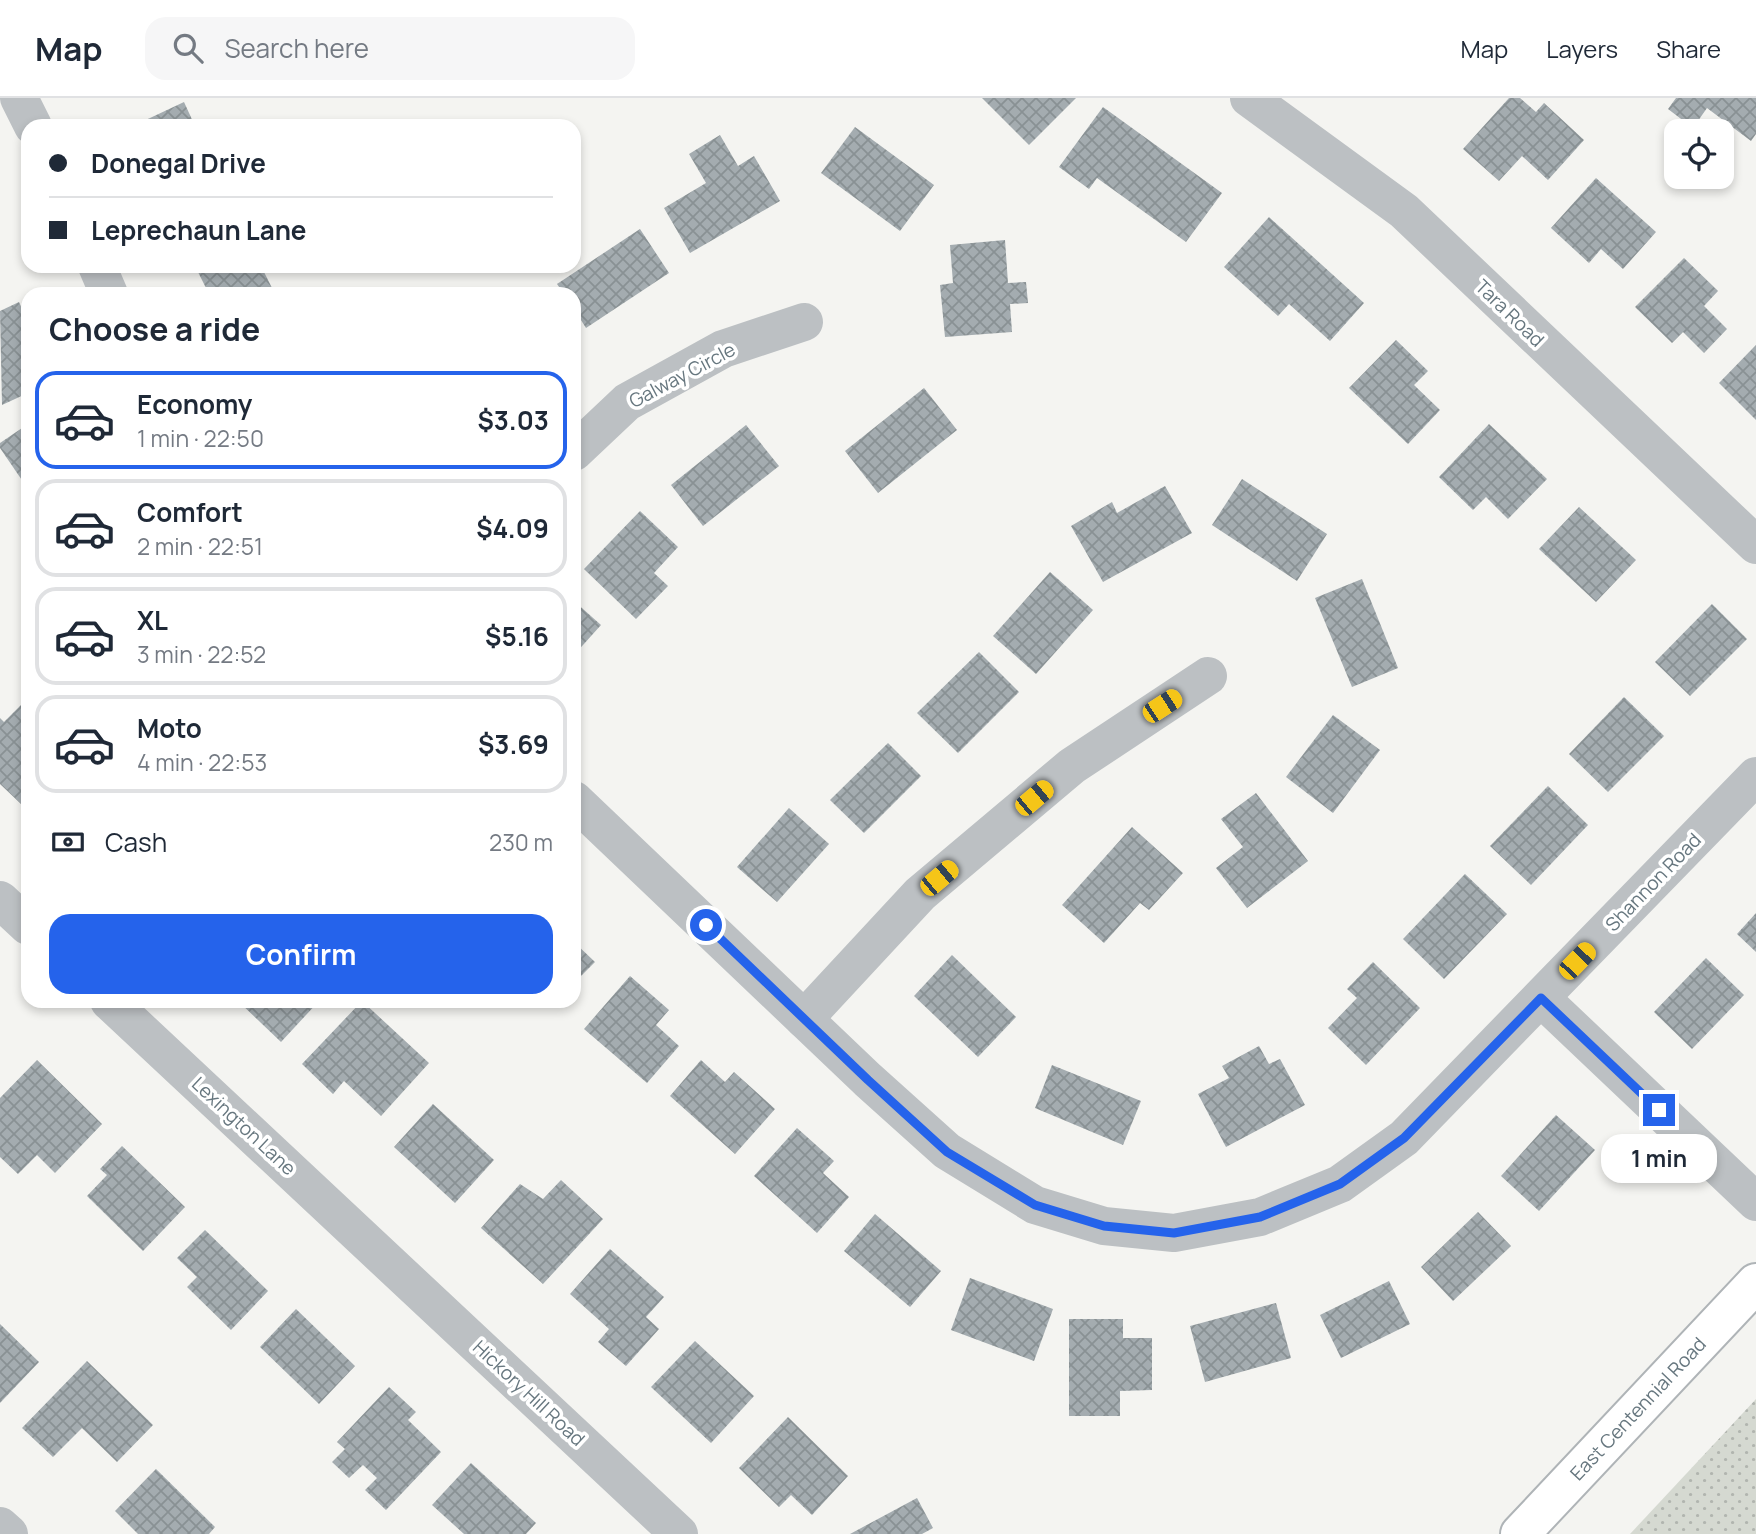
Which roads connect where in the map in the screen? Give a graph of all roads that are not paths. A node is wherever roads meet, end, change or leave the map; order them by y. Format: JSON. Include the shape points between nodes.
{"nodes":[{"id":1,"x":19,"y":98,"type":"edge"},
{"id":2,"x":1249,"y":98,"type":"edge"},
{"id":3,"x":30,"y":119,"type":"edge"},
{"id":4,"x":804,"y":322,"type":"dead end"},
{"id":5,"x":581,"y":445,"type":"edge"},
{"id":6,"x":1756,"y":545,"type":"edge"},
{"id":7,"x":1208,"y":676,"type":"dead end"},
{"id":8,"x":1756,"y":776,"type":"edge"},
{"id":9,"x":581,"y":807,"type":"edge"},
{"id":10,"x":0,"y":901,"type":"edge"},
{"id":11,"x":21,"y":920,"type":"edge"},
{"id":12,"x":1541,"y":998,"type":"junction"},
{"id":13,"x":117,"y":1008,"type":"edge"},
{"id":14,"x":804,"y":1018,"type":"junction"},
{"id":15,"x":1756,"y":1202,"type":"edge"},
{"id":16,"x":379,"y":1251,"type":"joint"},
{"id":17,"x":1756,"y":1283,"type":"edge"},
{"id":18,"x":0,"y":1526,"type":"edge"},
{"id":19,"x":9,"y":1534,"type":"edge"},
{"id":20,"x":680,"y":1534,"type":"edge"},
{"id":21,"x":1520,"y":1534,"type":"edge"}],
"edges":[{"from":1,"to":3,"type":"street"},
{"from":2,"to":6,"type":"street","name":"Tara Road","via":[[1404,211]]},
{"from":4,"to":5,"type":"street","name":"Galway Circle","via":[[723,349],[627,402]]},
{"from":7,"to":14,"type":"street","via":[[1072,766],[950,868]]},
{"from":8,"to":12,"type":"street","name":"Shannon Road"},
{"from":9,"to":14,"type":"street","name":"Shannon Road"},
{"from":10,"to":11,"type":"street"},
{"from":12,"to":14,"type":"street","name":"Shannon Road","via":[[1404,1138],[1340,1184],[1260,1217],[1174,1233],[1104,1226],[1035,1205],[947,1152]]},
{"from":12,"to":15,"type":"street"},
{"from":13,"to":16,"type":"street","name":"Lexington Lane"},
{"from":16,"to":20,"type":"street","name":"Hickory Hill Road"},
{"from":17,"to":21,"type":"street","name":"East Centennial Road"},
{"from":18,"to":19,"type":"street"}]}
